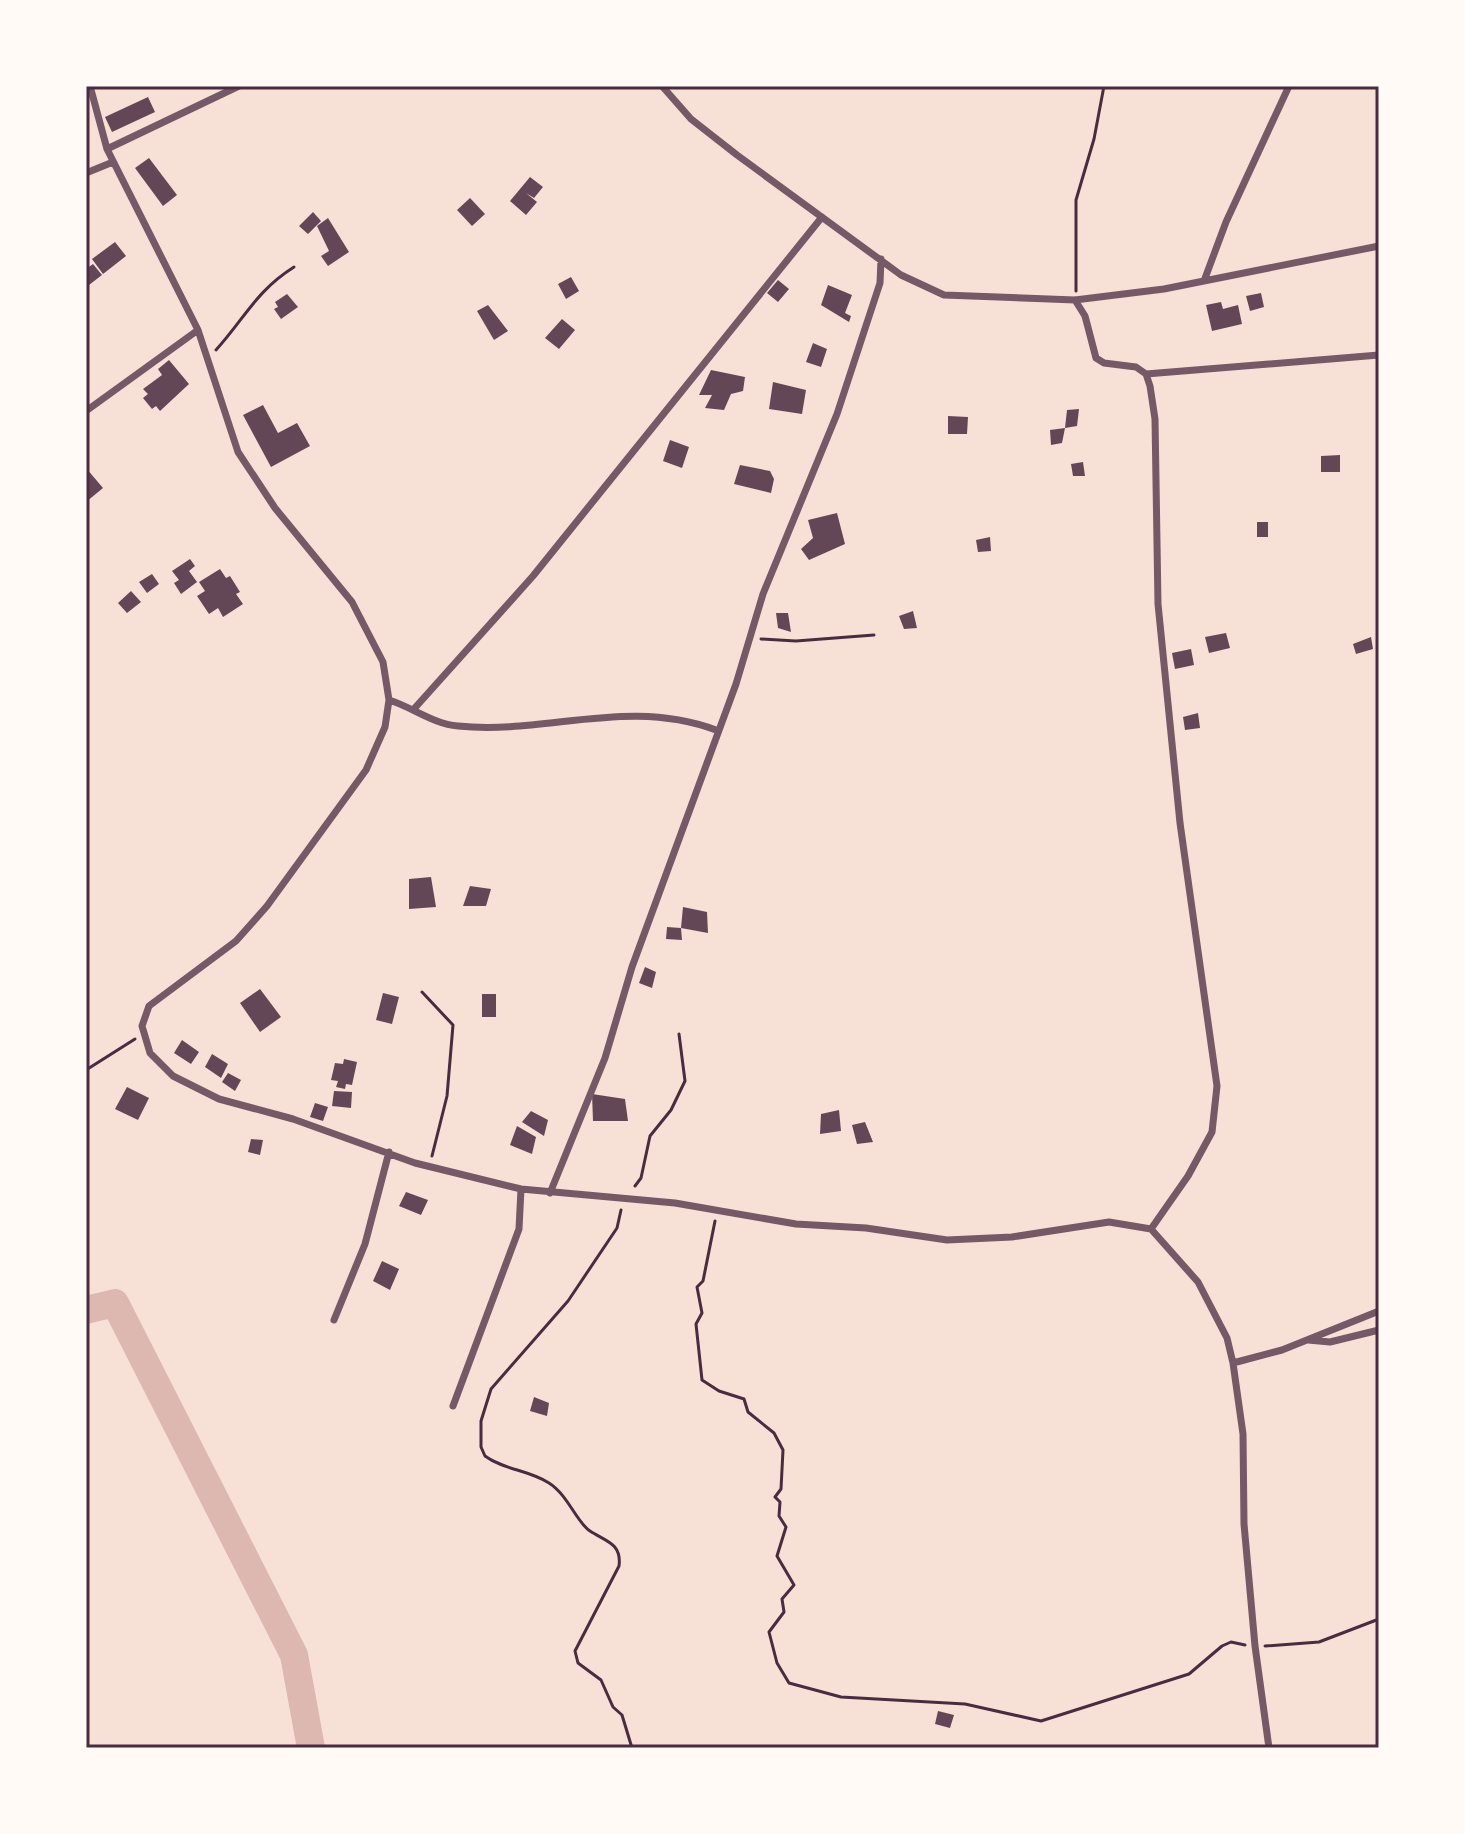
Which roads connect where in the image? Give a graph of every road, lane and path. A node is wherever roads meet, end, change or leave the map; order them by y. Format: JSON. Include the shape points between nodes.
{"nodes":[{"id":1,"x":90,"y":86,"type":"edge"},
{"id":2,"x":239,"y":86,"type":"edge"},
{"id":3,"x":662,"y":86,"type":"edge"},
{"id":4,"x":1104,"y":86,"type":"edge"},
{"id":5,"x":1289,"y":86,"type":"edge"},
{"id":6,"x":107,"y":149,"type":"junction"},
{"id":7,"x":113,"y":162,"type":"junction"},
{"id":8,"x":86,"y":173,"type":"edge"},
{"id":9,"x":822,"y":217,"type":"junction"},
{"id":10,"x":1379,"y":246,"type":"edge"},
{"id":11,"x":881,"y":259,"type":"junction"},
{"id":12,"x":294,"y":267,"type":"dead end"},
{"id":13,"x":1204,"y":281,"type":"junction"},
{"id":14,"x":1073,"y":300,"type":"junction"},
{"id":15,"x":198,"y":330,"type":"junction"},
{"id":16,"x":1379,"y":355,"type":"edge"},
{"id":17,"x":208,"y":358,"type":"junction"},
{"id":18,"x":1146,"y":374,"type":"junction"},
{"id":19,"x":86,"y":411,"type":"edge"},
{"id":20,"x":874,"y":635,"type":"dead end"},
{"id":21,"x":749,"y":638,"type":"junction"},
{"id":22,"x":389,"y":700,"type":"junction"},
{"id":23,"x":413,"y":710,"type":"junction"},
{"id":24,"x":716,"y":730,"type":"junction"},
{"id":25,"x":422,"y":992,"type":"dead end"},
{"id":26,"x":679,"y":1034,"type":"dead end"},
{"id":27,"x":142,"y":1035,"type":"junction"},
{"id":28,"x":86,"y":1070,"type":"edge"},
{"id":29,"x":389,"y":1152,"type":"junction"},
{"id":30,"x":429,"y":1167,"type":"junction"},
{"id":31,"x":521,"y":1189,"type":"junction"},
{"id":32,"x":550,"y":1193,"type":"junction"},
{"id":33,"x":628,"y":1198,"type":"junction"},
{"id":34,"x":717,"y":1209,"type":"junction"},
{"id":35,"x":1151,"y":1229,"type":"junction"},
{"id":36,"x":1379,"y":1311,"type":"edge"},
{"id":37,"x":334,"y":1320,"type":"dead end"},
{"id":38,"x":1379,"y":1330,"type":"edge"},
{"id":39,"x":1308,"y":1340,"type":"junction"},
{"id":40,"x":1233,"y":1363,"type":"junction"},
{"id":41,"x":453,"y":1406,"type":"dead end"},
{"id":42,"x":1379,"y":1619,"type":"edge"},
{"id":43,"x":1255,"y":1646,"type":"junction"},
{"id":44,"x":632,"y":1748,"type":"edge"},
{"id":45,"x":1269,"y":1748,"type":"edge"}],
"edges":[{"from":1,"to":6,"type":"street"},
{"from":2,"to":6,"type":"street"},
{"from":3,"to":9,"type":"street","via":[[691,119]]},
{"from":4,"to":14,"type":"path","via":[[1076,200]]},
{"from":5,"to":13,"type":"street"},
{"from":6,"to":7,"type":"street"},
{"from":7,"to":8,"type":"street"},
{"from":7,"to":15,"type":"street"},
{"from":9,"to":11,"type":"street"},
{"from":9,"to":23,"type":"street","via":[[525,587]]},
{"from":10,"to":13,"type":"street"},
{"from":11,"to":14,"type":"street","via":[[920,286],[944,295]]},
{"from":11,"to":21,"type":"street","via":[[880,283],[837,414]]},
{"from":12,"to":17,"type":"path","via":[[254,299]]},
{"from":13,"to":14,"type":"street"},
{"from":14,"to":18,"type":"street","via":[[1085,316],[1096,358]]},
{"from":15,"to":17,"type":"street"},
{"from":15,"to":19,"type":"street"},
{"from":16,"to":18,"type":"street"},
{"from":17,"to":22,"type":"street","via":[[238,452],[275,508],[352,602],[383,662]]},
{"from":18,"to":35,"type":"street","via":[[1155,419],[1158,604],[1172,748],[1217,1086],[1212,1132]]},
{"from":20,"to":21,"type":"path","via":[[796,641]]},
{"from":21,"to":24,"type":"street"},
{"from":22,"to":23,"type":"street"},
{"from":22,"to":27,"type":"street","via":[[385,727],[342,805],[251,926],[149,1006]]},
{"from":23,"to":24,"type":"street","via":[[455,726],[604,716],[684,719]]},
{"from":24,"to":32,"type":"street","via":[[605,1058]]},
{"from":25,"to":30,"type":"path","via":[[453,1025],[447,1096]]},
{"from":26,"to":33,"type":"path","via":[[685,1081],[650,1136],[641,1178]]},
{"from":27,"to":28,"type":"path"},
{"from":27,"to":29,"type":"street","via":[[166,1070],[205,1092]]},
{"from":29,"to":30,"type":"street"},
{"from":29,"to":37,"type":"street","via":[[365,1244]]},
{"from":30,"to":31,"type":"street"},
{"from":31,"to":32,"type":"street"},
{"from":31,"to":41,"type":"street","via":[[519,1229]]},
{"from":32,"to":33,"type":"street"},
{"from":33,"to":34,"type":"street"},
{"from":33,"to":44,"type":"path","via":[[617,1228],[568,1301],[491,1389],[480,1438],[485,1456],[551,1484],[572,1504],[587,1530],[608,1539],[619,1552],[619,1566],[575,1651],[578,1663],[601,1680],[622,1715]]},
{"from":34,"to":35,"type":"street","via":[[796,1224],[947,1240],[1012,1237],[1109,1222]]},
{"from":34,"to":43,"type":"path","via":[[703,1281],[697,1287],[702,1380],[744,1399],[748,1412],[774,1433],[783,1450],[781,1489],[775,1497],[786,1527],[777,1556],[794,1585],[782,1599],[784,1612],[769,1632],[789,1683],[841,1697],[965,1704],[1041,1721],[1189,1674],[1231,1642]]},
{"from":35,"to":40,"type":"street","via":[[1198,1282],[1227,1338]]},
{"from":36,"to":39,"type":"street"},
{"from":38,"to":39,"type":"street","via":[[1330,1342]]},
{"from":39,"to":40,"type":"street"},
{"from":40,"to":43,"type":"street","via":[[1243,1434],[1244,1524]]},
{"from":42,"to":43,"type":"path","via":[[1319,1642]]},
{"from":43,"to":45,"type":"street"}]}
